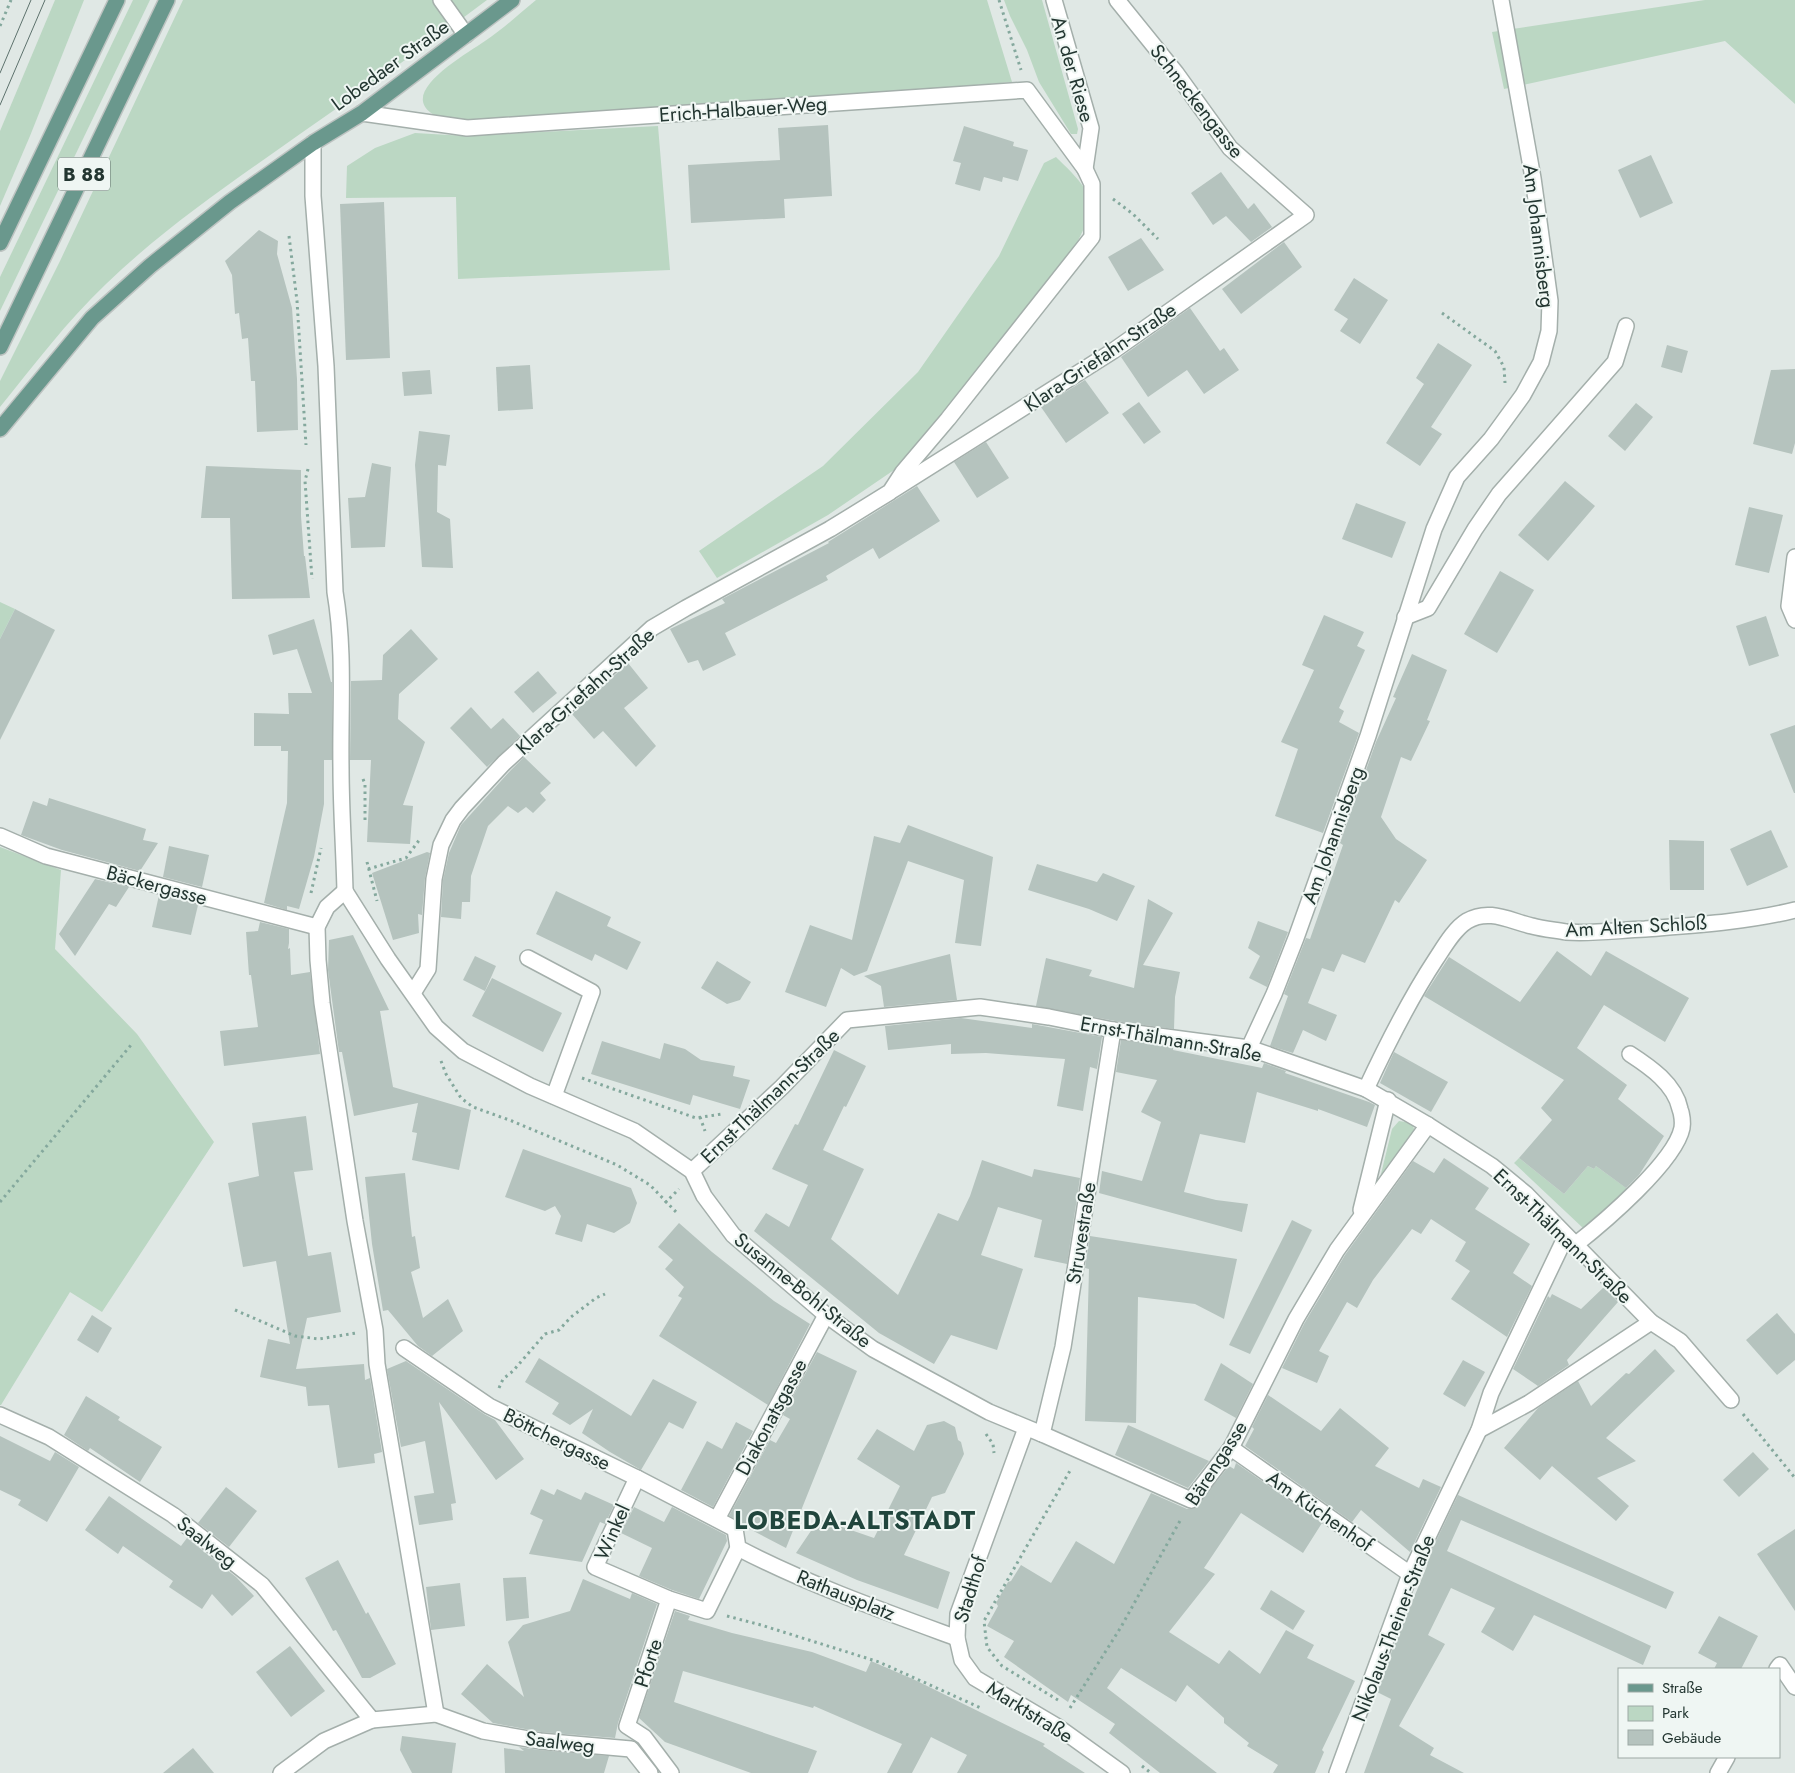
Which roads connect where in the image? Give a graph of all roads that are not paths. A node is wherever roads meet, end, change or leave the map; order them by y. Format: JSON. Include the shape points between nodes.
{"nodes":[{"id":1,"x":116,"y":0,"type":"edge"},
{"id":2,"x":167,"y":0,"type":"edge"},
{"id":3,"x":441,"y":0,"type":"edge"},
{"id":4,"x":512,"y":0,"type":"edge"},
{"id":5,"x":1054,"y":0,"type":"edge"},
{"id":6,"x":1117,"y":0,"type":"edge"},
{"id":7,"x":1501,"y":0,"type":"edge"},
{"id":8,"x":466,"y":35,"type":"junction"},
{"id":9,"x":362,"y":113,"type":"junction"},
{"id":10,"x":313,"y":143,"type":"junction"},
{"id":11,"x":1085,"y":169,"type":"junction"},
{"id":12,"x":1306,"y":215,"type":"joint"},
{"id":13,"x":0,"y":243,"type":"edge"},
{"id":14,"x":1626,"y":326,"type":"dead end"},
{"id":15,"x":0,"y":347,"type":"edge"},
{"id":16,"x":0,"y":429,"type":"edge"},
{"id":17,"x":890,"y":492,"type":"junction"},
{"id":18,"x":1795,"y":557,"type":"edge"},
{"id":19,"x":1405,"y":616,"type":"junction"},
{"id":20,"x":1795,"y":620,"type":"edge"},
{"id":21,"x":0,"y":836,"type":"edge"},
{"id":22,"x":345,"y":891,"type":"junction"},
{"id":23,"x":1795,"y":910,"type":"edge"},
{"id":24,"x":317,"y":927,"type":"junction"},
{"id":25,"x":528,"y":958,"type":"dead end"},
{"id":26,"x":413,"y":993,"type":"junction"},
{"id":27,"x":1113,"y":1030,"type":"junction"},
{"id":28,"x":1249,"y":1048,"type":"junction"},
{"id":29,"x":1630,"y":1054,"type":"dead end"},
{"id":30,"x":1366,"y":1089,"type":"junction"},
{"id":31,"x":554,"y":1096,"type":"junction"},
{"id":32,"x":1388,"y":1100,"type":"junction"},
{"id":33,"x":1428,"y":1125,"type":"junction"},
{"id":34,"x":692,"y":1171,"type":"junction"},
{"id":35,"x":1360,"y":1217,"type":"junction"},
{"id":36,"x":1571,"y":1240,"type":"junction"},
{"id":37,"x":826,"y":1315,"type":"junction"},
{"id":38,"x":1652,"y":1322,"type":"junction"},
{"id":39,"x":404,"y":1348,"type":"dead end"},
{"id":40,"x":1731,"y":1400,"type":"road end"},
{"id":41,"x":0,"y":1414,"type":"edge"},
{"id":42,"x":1026,"y":1428,"type":"junction"},
{"id":43,"x":1479,"y":1430,"type":"junction"},
{"id":44,"x":1042,"y":1434,"type":"junction"},
{"id":45,"x":1231,"y":1448,"type":"junction"},
{"id":46,"x":636,"y":1478,"type":"junction"},
{"id":47,"x":1191,"y":1500,"type":"joint"},
{"id":48,"x":717,"y":1519,"type":"junction"},
{"id":49,"x":738,"y":1548,"type":"junction"},
{"id":50,"x":1410,"y":1574,"type":"junction"},
{"id":51,"x":669,"y":1600,"type":"junction"},
{"id":52,"x":957,"y":1638,"type":"junction"},
{"id":53,"x":1778,"y":1668,"type":"edge"},
{"id":54,"x":1795,"y":1687,"type":"edge"},
{"id":55,"x":436,"y":1714,"type":"junction"},
{"id":56,"x":372,"y":1720,"type":"junction"},
{"id":57,"x":1726,"y":1758,"type":"edge"},
{"id":58,"x":281,"y":1773,"type":"edge"},
{"id":59,"x":650,"y":1773,"type":"edge"},
{"id":60,"x":671,"y":1773,"type":"edge"},
{"id":61,"x":1122,"y":1773,"type":"edge"},
{"id":62,"x":1337,"y":1773,"type":"edge"},
{"id":63,"x":1718,"y":1773,"type":"edge"}],
"edges":[{"from":1,"to":13,"type":"main road","number":"B 88"},
{"from":2,"to":15,"type":"main road","number":"B 88"},
{"from":3,"to":8,"type":"street"},
{"from":4,"to":8,"type":"main road","name":"Lobedaer Straße"},
{"from":5,"to":11,"type":"street","name":"An der Riese","via":[[1091,128]]},
{"from":6,"to":12,"type":"street","name":"Schneckengasse","via":[[1176,73],[1230,148]]},
{"from":7,"to":19,"type":"street","name":"Am Johannisberg","via":[[1533,178],[1550,301],[1549,331],[1541,362],[1523,395],[1457,478],[1434,529]]},
{"from":8,"to":9,"type":"main road","name":"Lobedaer Straße"},
{"from":9,"to":10,"type":"main road","name":"Lobedaer Straße"},
{"from":9,"to":11,"type":"street","name":"Erich-Halbauer-Weg","via":[[467,128],[1027,90]]},
{"from":10,"to":16,"type":"main road","name":"Lobedaer Straße","via":[[230,202],[92,318]]},
{"from":10,"to":22,"type":"street","via":[[313,196],[342,661],[340,768]]},
{"from":11,"to":17,"type":"street","name":"Klara-Griefahn-Straße","via":[[1092,184],[1092,237]]},
{"from":12,"to":17,"type":"street","name":"Klara-Griefahn-Straße","via":[[1113,351]]},
{"from":14,"to":19,"type":"street","via":[[1615,362],[1499,494],[1428,608]]},
{"from":17,"to":26,"type":"street","name":"Klara-Griefahn-Straße","via":[[652,628],[481,787],[453,820],[441,845],[434,879],[428,969]]},
{"from":18,"to":20,"type":"street","via":[[1790,606]]},
{"from":19,"to":28,"type":"street","name":"Am Johannisberg","via":[[1368,736],[1296,938]]},
{"from":21,"to":24,"type":"street","name":"Bäckergasse","via":[[46,856]]},
{"from":22,"to":24,"type":"street","via":[[327,907]]},
{"from":22,"to":26,"type":"street","name":"Susanne-Bohl-Straße"},
{"from":23,"to":30,"type":"street","name":"Am Alten Schloß","via":[[1676,926],[1567,932],[1497,916],[1478,915],[1464,923],[1448,941],[1421,982]]},
{"from":24,"to":55,"type":"street","via":[[322,1003],[375,1330],[377,1364]]},
{"from":25,"to":31,"type":"street","via":[[592,992]]},
{"from":26,"to":31,"type":"street","name":"Susanne-Bohl-Straße","via":[[436,1027],[463,1051]]},
{"from":27,"to":28,"type":"street","name":"Ernst-Thälmann-Straße"},
{"from":27,"to":34,"type":"street","name":"Ernst-Thälmann-Straße","via":[[980,1007],[847,1020],[776,1093]]},
{"from":27,"to":44,"type":"street","name":"Struvestraße","via":[[1063,1347]]},
{"from":28,"to":30,"type":"street","name":"Ernst-Thälmann-Straße"},
{"from":29,"to":36,"type":"street","via":[[1654,1070],[1670,1087],[1680,1107],[1682,1127],[1675,1145],[1636,1192],[1595,1230]]},
{"from":30,"to":32,"type":"street","name":"Ernst-Thälmann-Straße"},
{"from":31,"to":34,"type":"street","name":"Susanne-Bohl-Straße","via":[[634,1131]]},
{"from":32,"to":33,"type":"street","name":"Ernst-Thälmann-Straße"},
{"from":32,"to":35,"type":"street","name":"Bärengasse"},
{"from":33,"to":35,"type":"street","name":"Bärengasse"},
{"from":33,"to":36,"type":"street","name":"Ernst-Thälmann-Straße","via":[[1492,1166],[1526,1194]]},
{"from":34,"to":37,"type":"street","name":"Susanne-Bohl-Straße","via":[[704,1196],[733,1235]]},
{"from":35,"to":45,"type":"street","name":"Bärengasse","via":[[1301,1310]]},
{"from":36,"to":38,"type":"street","name":"Ernst-Thälmann-Straße"},
{"from":36,"to":43,"type":"street","name":"Nikolaus-Theiner-Straße","via":[[1491,1393]]},
{"from":37,"to":42,"type":"street","name":"Susanne-Bohl-Straße","via":[[896,1362],[988,1412]]},
{"from":37,"to":48,"type":"street","name":"Diakonatsgasse"},
{"from":38,"to":40,"type":"street","name":"Ernst-Thälmann-Straße","via":[[1680,1341]]},
{"from":38,"to":43,"type":"street","via":[[1529,1403]]},
{"from":39,"to":46,"type":"street","name":"Böttchergasse","via":[[489,1406]]},
{"from":41,"to":56,"type":"street","name":"Saalweg","via":[[49,1437],[173,1515],[262,1585]]},
{"from":42,"to":44,"type":"street","name":"Susanne-Bohl-Straße"},
{"from":42,"to":52,"type":"street","name":"Stadthof","via":[[958,1614]]},
{"from":43,"to":50,"type":"street","name":"Nikolaus-Theiner-Straße"},
{"from":44,"to":47,"type":"street","name":"Susanne-Bohl-Straße"},
{"from":45,"to":47,"type":"street","name":"Bärengasse"},
{"from":45,"to":50,"type":"street","name":"Am Küchenhof"},
{"from":46,"to":48,"type":"street","name":"Böttchergasse"},
{"from":46,"to":51,"type":"street","name":"Winkel","via":[[595,1567]]},
{"from":48,"to":49,"type":"street","via":[[735,1529]]},
{"from":49,"to":51,"type":"street","via":[[707,1611]]},
{"from":49,"to":52,"type":"street","name":"Rathausplatz","via":[[773,1566]]},
{"from":50,"to":62,"type":"street","name":"Nikolaus-Theiner-Straße"},
{"from":51,"to":60,"type":"street","name":"Pforte","via":[[627,1726],[644,1737]]},
{"from":52,"to":61,"type":"street","name":"Marktstraße","via":[[962,1660],[975,1678],[1058,1727]]},
{"from":53,"to":54,"type":"street","via":[[1780,1665]]},
{"from":55,"to":56,"type":"street","name":"Saalweg"},
{"from":55,"to":59,"type":"street","name":"Saalweg","via":[[482,1731],[540,1741],[630,1749]]},
{"from":56,"to":58,"type":"street","name":"Saalweg","via":[[324,1741]]},
{"from":57,"to":63,"type":"street"}]}
